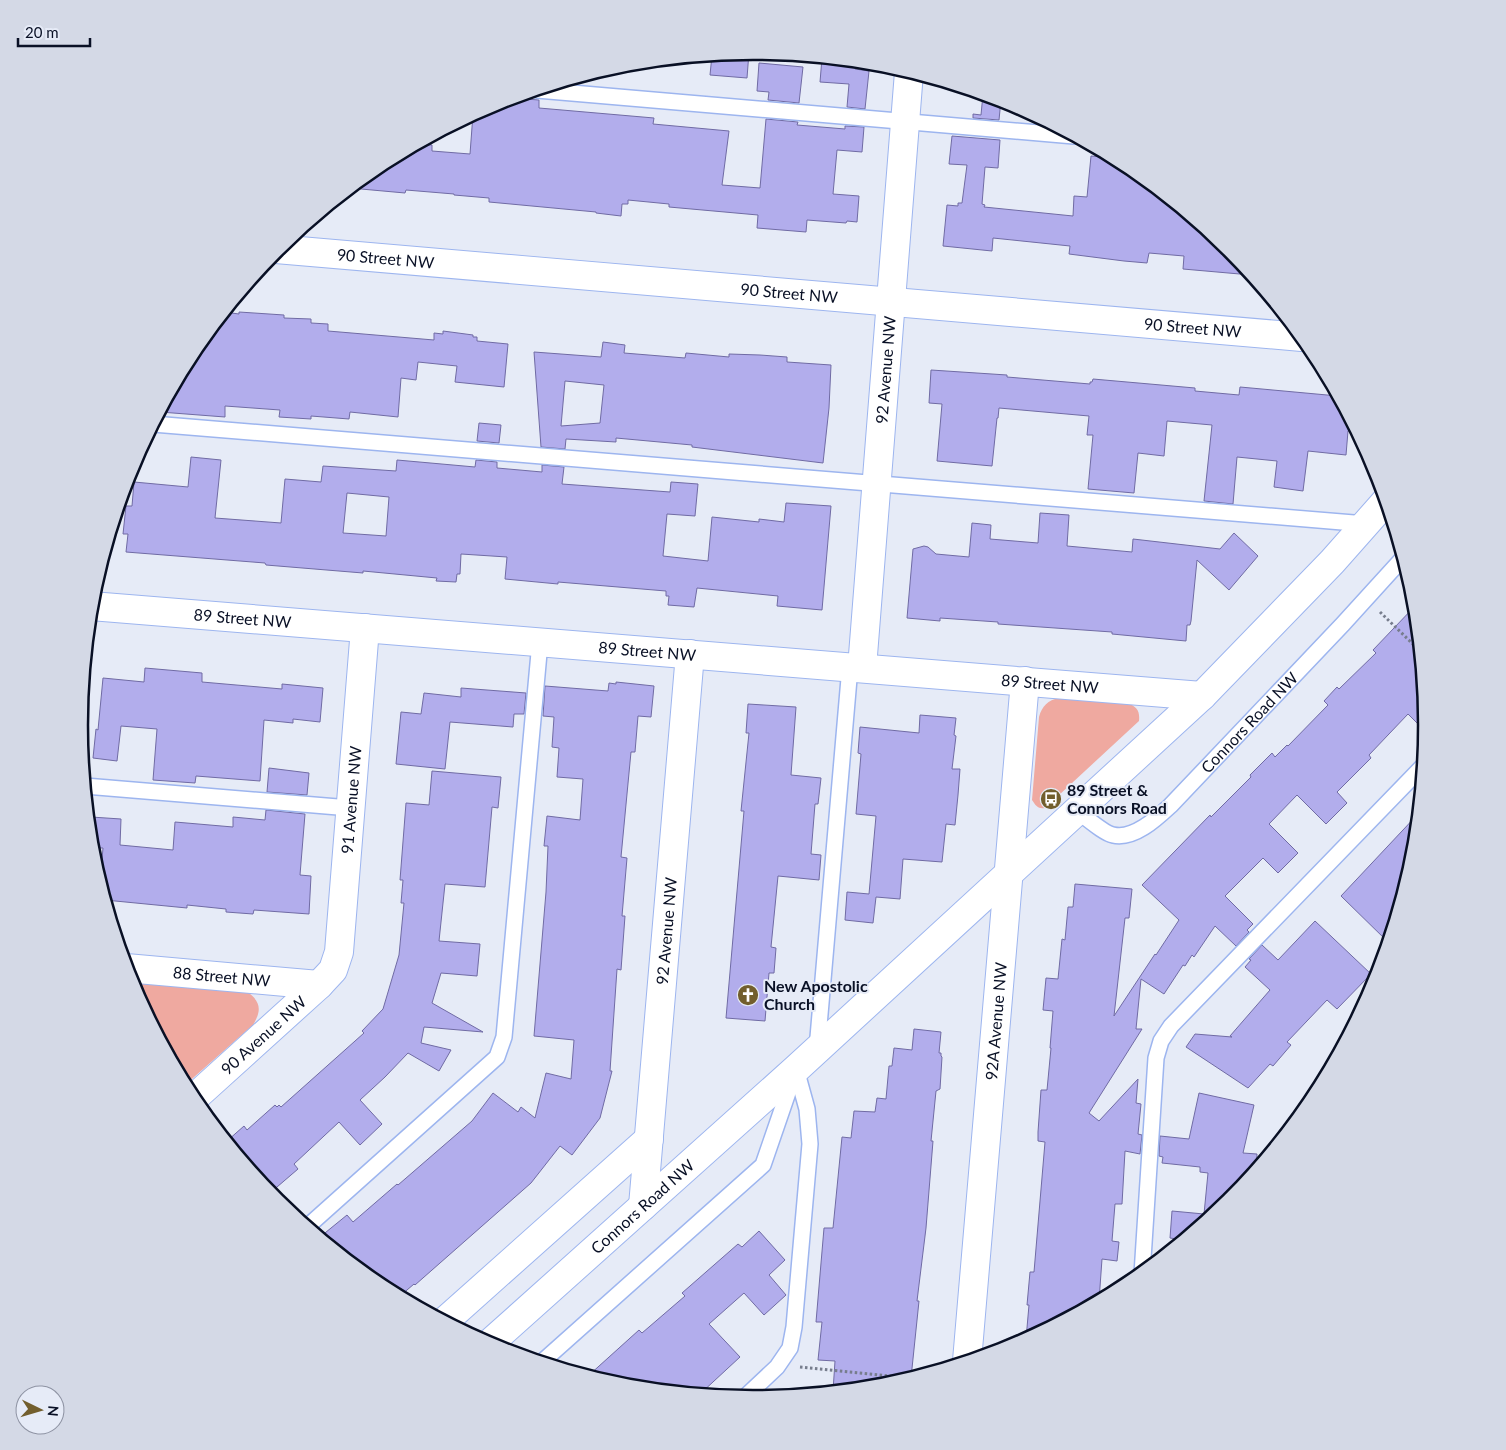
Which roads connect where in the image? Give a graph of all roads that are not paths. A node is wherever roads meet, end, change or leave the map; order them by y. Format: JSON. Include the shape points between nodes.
{"nodes":[{"id":1,"x":908,"y":79,"type":"edge"},
{"id":2,"x":552,"y":91,"type":"edge"},
{"id":3,"x":905,"y":122,"type":"junction"},
{"id":4,"x":1058,"y":135,"type":"edge"},
{"id":5,"x":288,"y":250,"type":"edge"},
{"id":6,"x":891,"y":302,"type":"junction"},
{"id":7,"x":1293,"y":337,"type":"edge"},
{"id":8,"x":160,"y":425,"type":"edge"},
{"id":9,"x":877,"y":483,"type":"junction"},
{"id":10,"x":1381,"y":507,"type":"edge"},
{"id":11,"x":1366,"y":524,"type":"junction"},
{"id":12,"x":1398,"y":564,"type":"edge"},
{"id":13,"x":99,"y":607,"type":"edge"},
{"id":14,"x":365,"y":628,"type":"junction"},
{"id":15,"x":540,"y":642,"type":"junction"},
{"id":16,"x":690,"y":654,"type":"junction"},
{"id":17,"x":856,"y":667,"type":"junction"},
{"id":18,"x":1026,"y":681,"type":"junction"},
{"id":19,"x":1202,"y":696,"type":"junction"},
{"id":20,"x":1416,"y":773,"type":"edge"},
{"id":21,"x":91,"y":787,"type":"edge"},
{"id":22,"x":350,"y":808,"type":"junction"},
{"id":23,"x":1077,"y":810,"type":"junction"},
{"id":24,"x":1009,"y":874,"type":"junction"},
{"id":25,"x":135,"y":968,"type":"edge"},
{"id":26,"x":326,"y":978,"type":"junction"},
{"id":27,"x":817,"y":1050,"type":"junction"},
{"id":28,"x":796,"y":1069,"type":"junction"},
{"id":29,"x":199,"y":1093,"type":"edge"},
{"id":30,"x":649,"y":1139,"type":"junction"},
{"id":31,"x":643,"y":1206,"type":"junction"},
{"id":32,"x":313,"y":1223,"type":"edge"},
{"id":33,"x":1143,"y":1264,"type":"edge"},
{"id":34,"x":450,"y":1316,"type":"edge"},
{"id":35,"x":496,"y":1338,"type":"edge"},
{"id":36,"x":968,"y":1355,"type":"edge"},
{"id":37,"x":547,"y":1357,"type":"edge"},
{"id":38,"x":753,"y":1390,"type":"edge"}],
"edges":[{"from":1,"to":3,"type":"street","name":"92 Avenue NW"},
{"from":2,"to":3,"type":"lane"},
{"from":3,"to":4,"type":"lane"},
{"from":3,"to":6,"type":"street","name":"92 Avenue NW"},
{"from":5,"to":6,"type":"street","name":"90 Street NW"},
{"from":6,"to":7,"type":"street","name":"90 Street NW"},
{"from":6,"to":9,"type":"street","name":"92 Avenue NW"},
{"from":8,"to":9,"type":"lane"},
{"from":9,"to":11,"type":"lane"},
{"from":9,"to":17,"type":"street","name":"92 Avenue NW"},
{"from":10,"to":11,"type":"street","name":"Connors Road NW"},
{"from":11,"to":19,"type":"street","name":"Connors Road NW"},
{"from":12,"to":23,"type":"lane","name":"Connors Road NW","via":[[1178,798],[1144,828],[1113,835]]},
{"from":13,"to":14,"type":"street","name":"89 Street NW"},
{"from":14,"to":15,"type":"street","name":"89 Street NW"},
{"from":14,"to":22,"type":"street","name":"91 Avenue NW"},
{"from":15,"to":16,"type":"street","name":"89 Street NW"},
{"from":15,"to":32,"type":"lane","via":[[504,1037],[497,1057]]},
{"from":16,"to":17,"type":"street","name":"89 Street NW"},
{"from":16,"to":30,"type":"street","name":"92 Avenue NW"},
{"from":17,"to":18,"type":"street","name":"89 Street NW"},
{"from":17,"to":27,"type":"lane"},
{"from":18,"to":19,"type":"street","name":"89 Street NW"},
{"from":18,"to":24,"type":"street","name":"92A Avenue NW"},
{"from":19,"to":23,"type":"street","name":"Connors Road NW"},
{"from":20,"to":33,"type":"lane","via":[[1178,1019],[1161,1041],[1156,1058]]},
{"from":21,"to":22,"type":"lane"},
{"from":22,"to":26,"type":"street","name":"91 Avenue NW","via":[[339,952]]},
{"from":23,"to":24,"type":"street","name":"Connors Road NW"},
{"from":24,"to":27,"type":"street","name":"Connors Road NW"},
{"from":24,"to":36,"type":"street","name":"92A Avenue NW"},
{"from":25,"to":26,"type":"street","name":"88 Street NW"},
{"from":26,"to":29,"type":"street","name":"90 Avenue NW"},
{"from":27,"to":28,"type":"street","name":"Connors Road NW"},
{"from":28,"to":31,"type":"street","name":"Connors Road NW"},
{"from":28,"to":37,"type":"lane","name":"Connors Road NW","via":[[763,1165]]},
{"from":28,"to":38,"type":"lane","via":[[807,1109],[810,1144],[794,1327],[790,1348],[777,1367]]},
{"from":30,"to":31,"type":"street","name":"92 Avenue NW"},
{"from":30,"to":34,"type":"street"},
{"from":31,"to":35,"type":"street","name":"Connors Road NW"}]}
